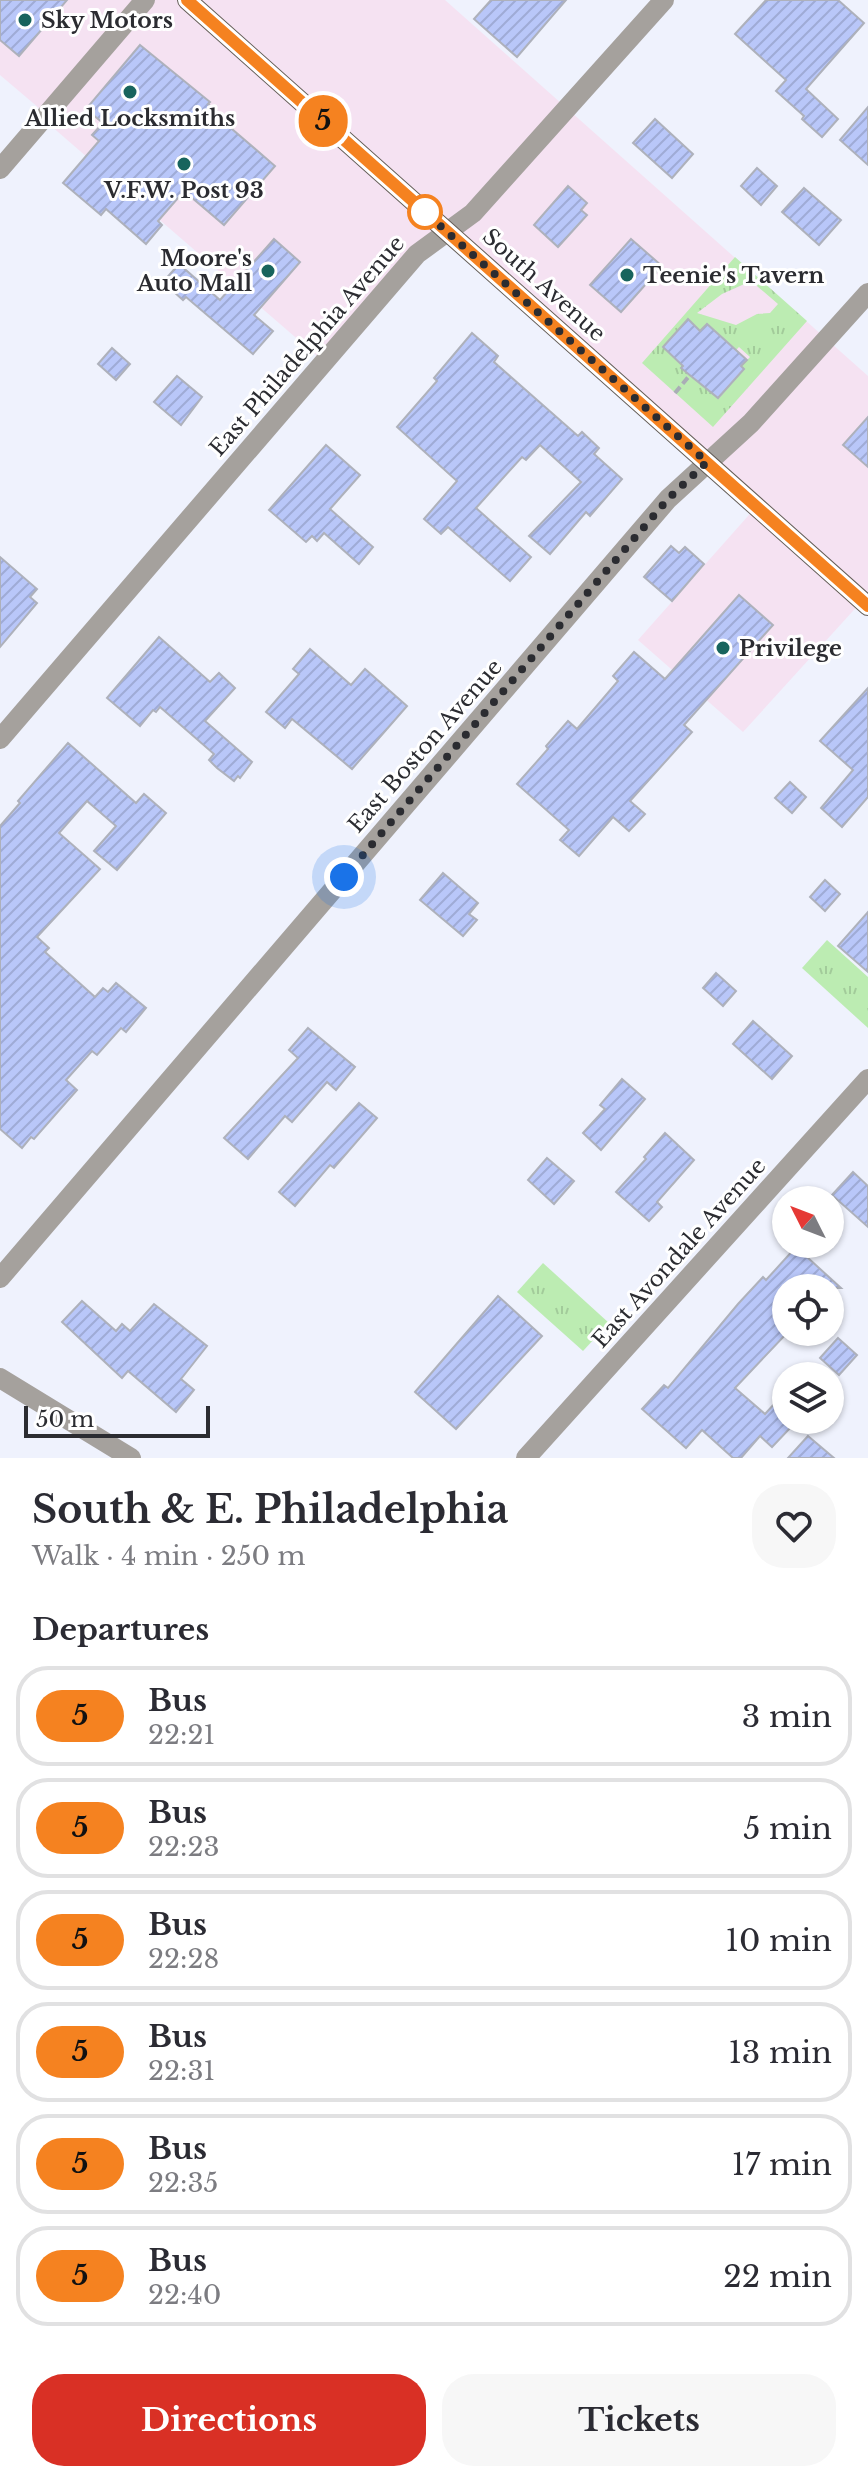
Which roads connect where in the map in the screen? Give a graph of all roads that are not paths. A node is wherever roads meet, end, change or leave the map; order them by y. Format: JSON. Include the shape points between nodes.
{"nodes":[{"id":1,"x":145,"y":0,"type":"edge"},
{"id":2,"x":187,"y":0,"type":"edge"},
{"id":3,"x":664,"y":0,"type":"edge"},
{"id":4,"x":0,"y":169,"type":"edge"},
{"id":5,"x":447,"y":231,"type":"junction"},
{"id":6,"x":868,"y":293,"type":"edge"},
{"id":7,"x":707,"y":462,"type":"junction"},
{"id":8,"x":868,"y":606,"type":"edge"},
{"id":9,"x":0,"y":739,"type":"edge"},
{"id":10,"x":868,"y":1079,"type":"edge"},
{"id":11,"x":0,"y":1278,"type":"edge"},
{"id":12,"x":0,"y":1378,"type":"edge"},
{"id":13,"x":131,"y":1458,"type":"edge"},
{"id":14,"x":526,"y":1458,"type":"edge"}],
"edges":[{"from":1,"to":4,"type":"street"},
{"from":2,"to":5,"type":"main road","name":"South Avenue"},
{"from":3,"to":5,"type":"street","name":"East Philadelphia Avenue","via":[[473,213]]},
{"from":5,"to":7,"type":"main road","name":"South Avenue"},
{"from":5,"to":9,"type":"street","name":"East Philadelphia Avenue","via":[[417,254]]},
{"from":6,"to":7,"type":"street","name":"East Boston Avenue","via":[[751,423]]},
{"from":7,"to":8,"type":"main road","name":"South Avenue"},
{"from":7,"to":11,"type":"street","name":"East Boston Avenue","via":[[668,499]]},
{"from":10,"to":14,"type":"street","name":"East Avondale Avenue"},
{"from":12,"to":13,"type":"street"}]}
